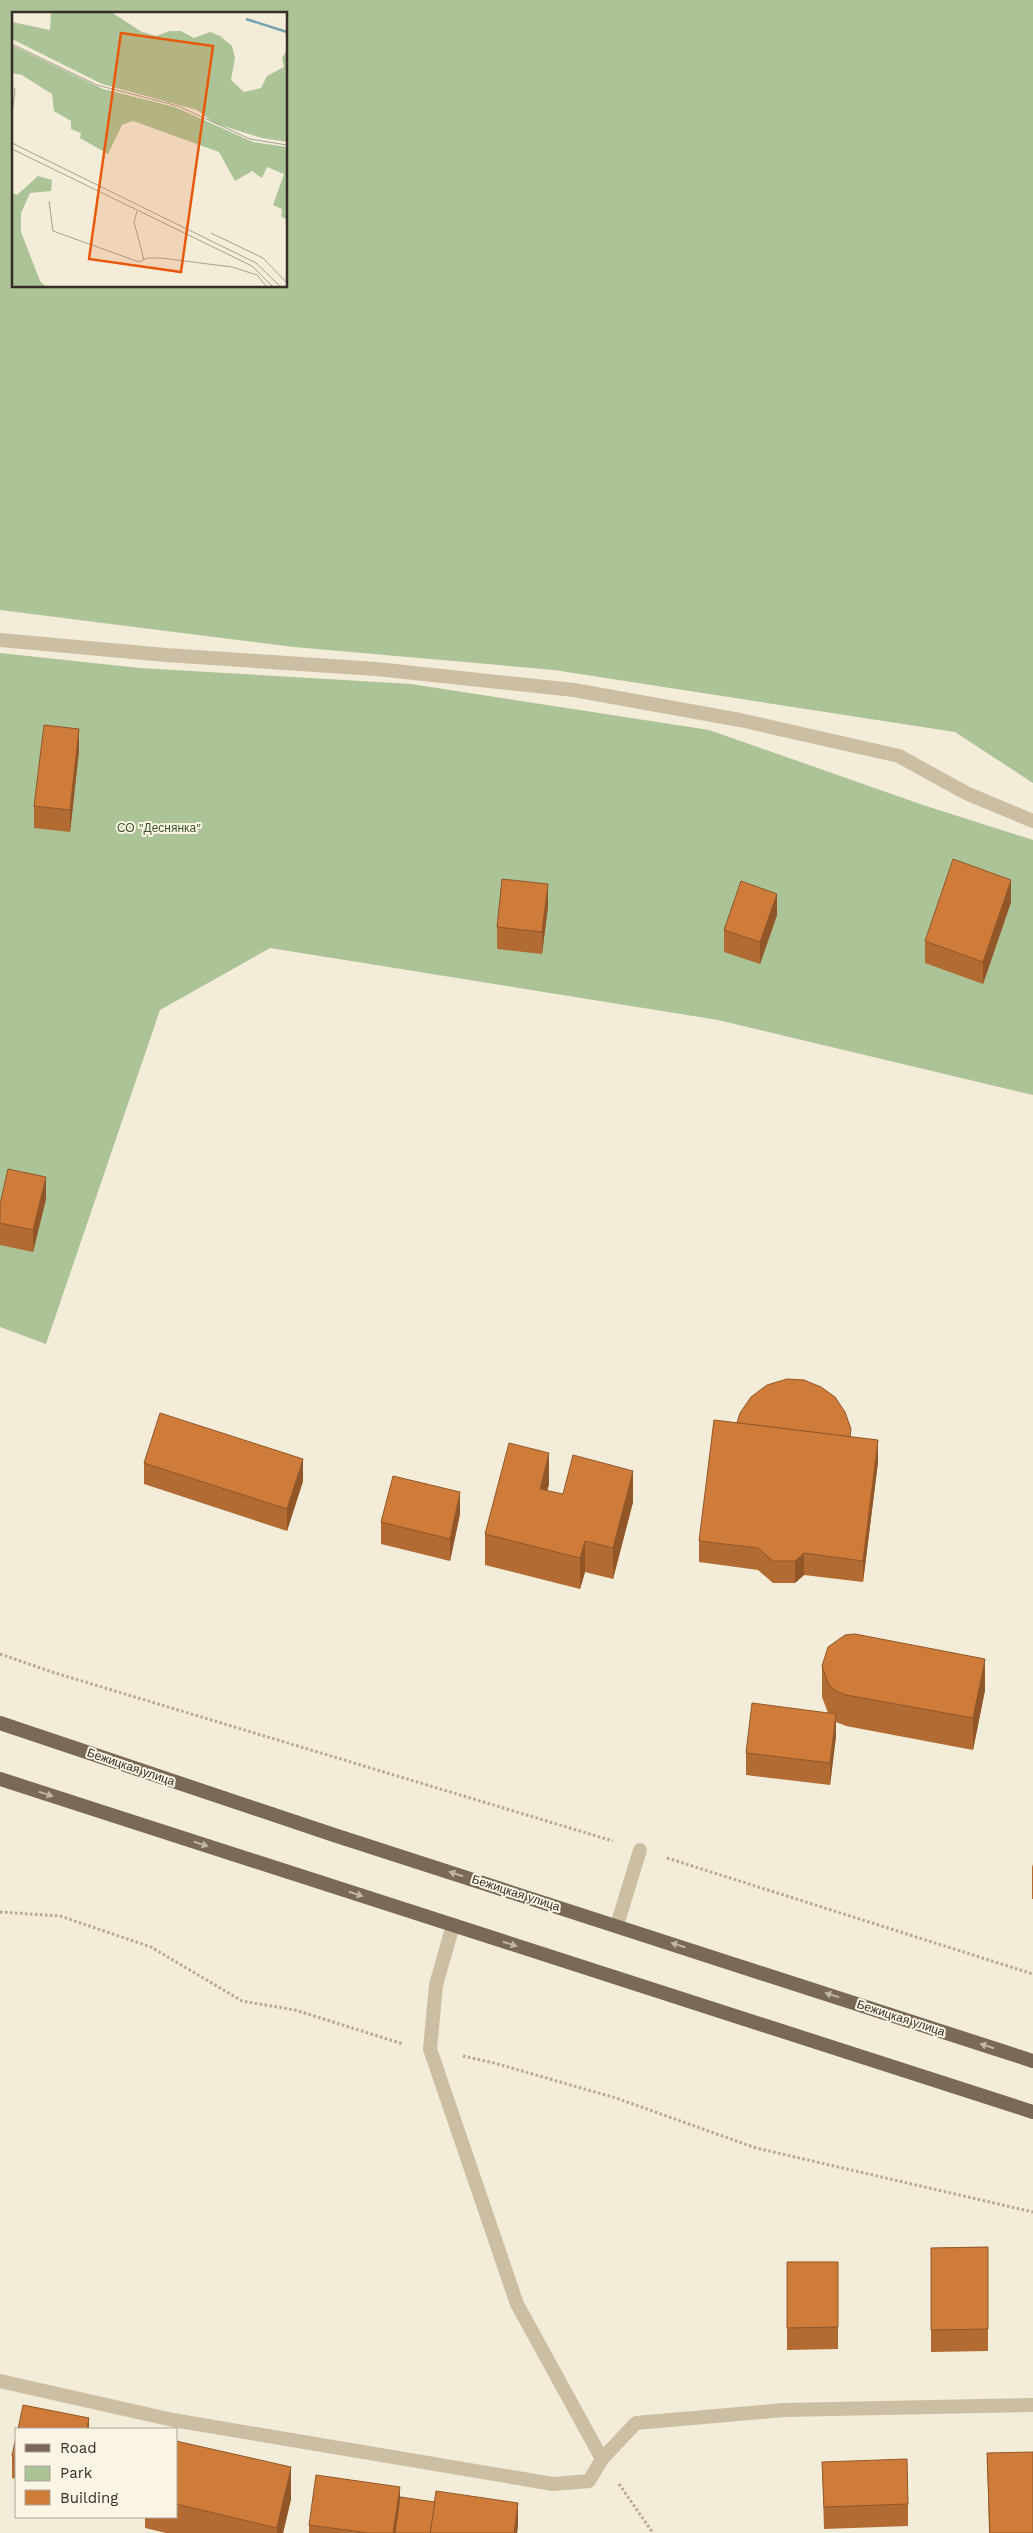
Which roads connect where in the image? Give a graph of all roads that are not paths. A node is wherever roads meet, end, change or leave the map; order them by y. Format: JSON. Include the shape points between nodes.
{"nodes":[{"id":1,"x":0,"y":640,"type":"edge"},
{"id":2,"x":1033,"y":821,"type":"edge"},
{"id":3,"x":0,"y":1723,"type":"edge"},
{"id":4,"x":0,"y":1779,"type":"edge"},
{"id":5,"x":640,"y":1850,"type":"road end"},
{"id":6,"x":453,"y":1925,"type":"junction"},
{"id":7,"x":616,"y":1925,"type":"junction"},
{"id":8,"x":1033,"y":2061,"type":"edge"},
{"id":9,"x":1033,"y":2112,"type":"edge"},
{"id":10,"x":0,"y":2381,"type":"edge"},
{"id":11,"x":1033,"y":2405,"type":"edge"},
{"id":12,"x":602,"y":2459,"type":"junction"}],
"edges":[{"from":1,"to":2,"type":"street","via":[[376,669],[574,690],[740,720],[899,756],[966,793]]},
{"from":7,"to":3,"type":"main road","name":"Бежицкая улица","one_way":true},
{"from":4,"to":6,"type":"main road","one_way":true},
{"from":5,"to":7,"type":"street"},
{"from":6,"to":9,"type":"main road","one_way":true},
{"from":6,"to":12,"type":"street","via":[[436,1984],[430,2049],[516,2304]]},
{"from":8,"to":7,"type":"main road","name":"Бежицкая улица","one_way":true},
{"from":10,"to":12,"type":"street","via":[[173,2420],[553,2484],[589,2481]]},
{"from":11,"to":12,"type":"street","via":[[784,2410],[636,2423]]}]}
